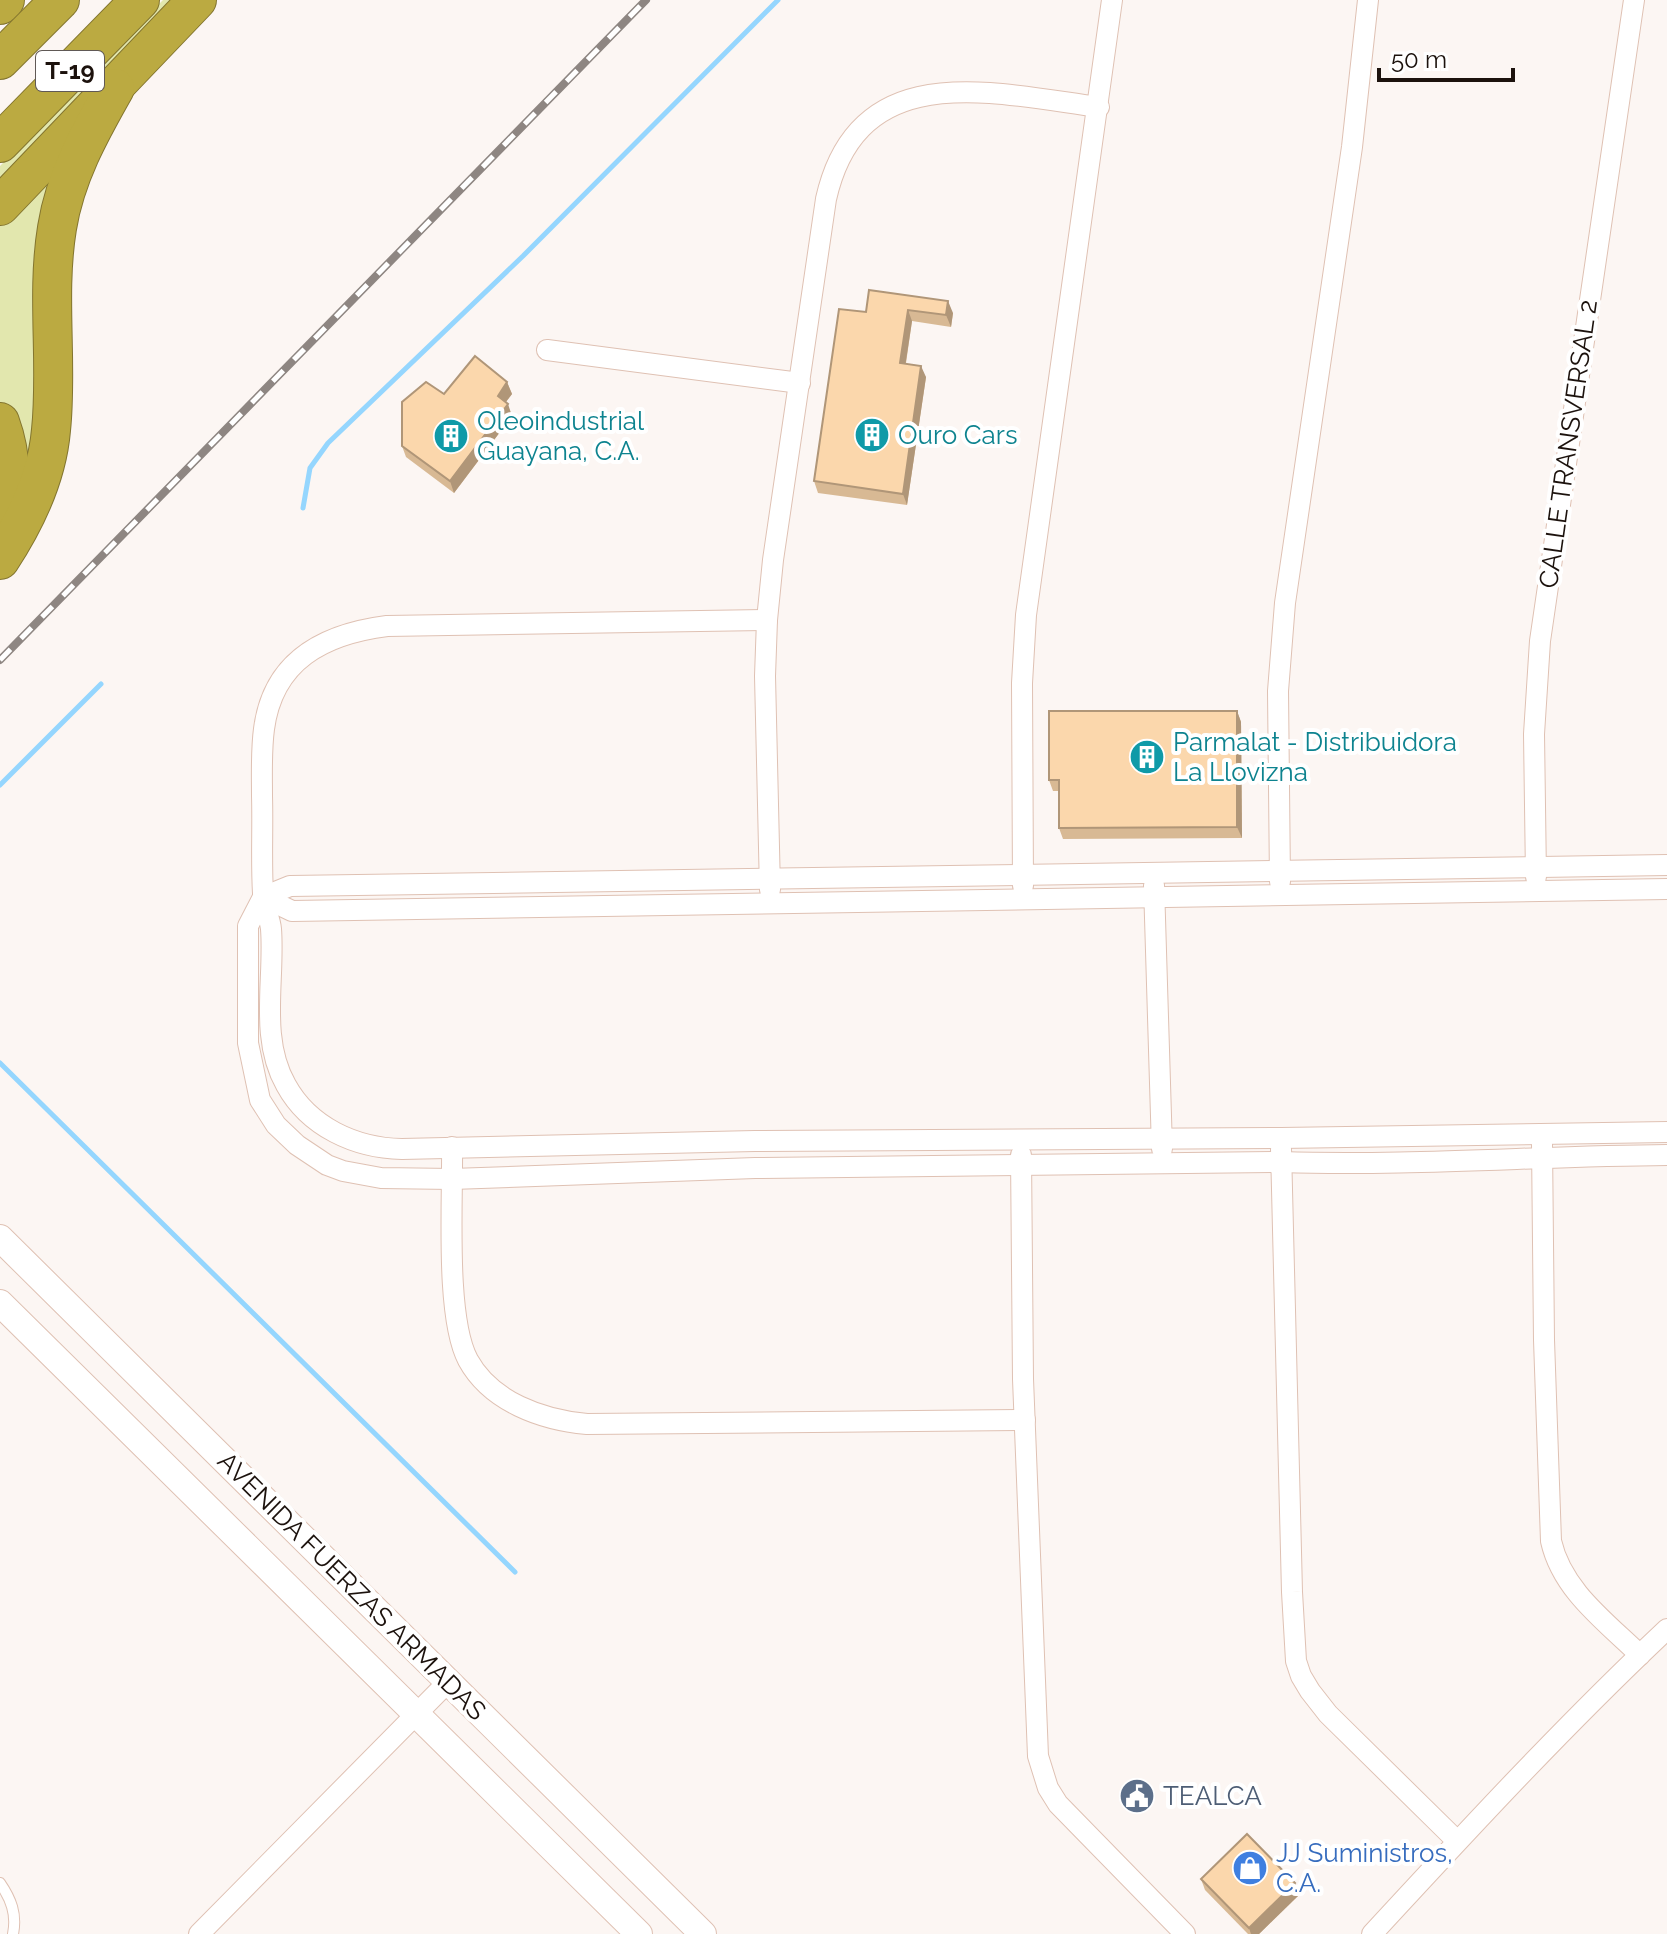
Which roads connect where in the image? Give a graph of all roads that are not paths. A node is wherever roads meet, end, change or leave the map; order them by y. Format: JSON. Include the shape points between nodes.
{"nodes":[{"id":1,"x":5,"y":0,"type":"edge"},
{"id":2,"x":60,"y":0,"type":"edge"},
{"id":3,"x":140,"y":0,"type":"edge"},
{"id":4,"x":197,"y":0,"type":"edge"},
{"id":5,"x":1112,"y":0,"type":"edge"},
{"id":6,"x":1368,"y":0,"type":"edge"},
{"id":7,"x":1634,"y":0,"type":"edge"},
{"id":8,"x":0,"y":5,"type":"edge"},
{"id":9,"x":0,"y":60,"type":"edge"},
{"id":10,"x":115,"y":88,"type":"junction"},
{"id":11,"x":1099,"y":107,"type":"junction"},
{"id":12,"x":0,"y":143,"type":"edge"},
{"id":13,"x":0,"y":206,"type":"edge"},
{"id":14,"x":547,"y":350,"type":"dead end"},
{"id":15,"x":800,"y":383,"type":"junction"},
{"id":16,"x":0,"y":422,"type":"edge"},
{"id":17,"x":0,"y":524,"type":"edge"},
{"id":18,"x":0,"y":560,"type":"edge"},
{"id":19,"x":767,"y":620,"type":"junction"},
{"id":20,"x":1667,"y":865,"type":"edge"},
{"id":21,"x":1536,"y":867,"type":"junction"},
{"id":22,"x":1280,"y":870,"type":"junction"},
{"id":23,"x":1154,"y":872,"type":"junction"},
{"id":24,"x":1023,"y":874,"type":"junction"},
{"id":25,"x":770,"y":878,"type":"junction"},
{"id":26,"x":1667,"y":889,"type":"edge"},
{"id":27,"x":1537,"y":891,"type":"junction"},
{"id":28,"x":1281,"y":896,"type":"junction"},
{"id":29,"x":263,"y":897,"type":"junction"},
{"id":30,"x":1155,"y":897,"type":"junction"},
{"id":31,"x":1023,"y":899,"type":"junction"},
{"id":32,"x":771,"y":902,"type":"junction"},
{"id":33,"x":248,"y":1043,"type":"junction"},
{"id":34,"x":272,"y":1043,"type":"junction"},
{"id":35,"x":1542,"y":1132,"type":"junction"},
{"id":36,"x":1667,"y":1132,"type":"edge"},
{"id":37,"x":1162,"y":1138,"type":"junction"},
{"id":38,"x":1281,"y":1138,"type":"junction"},
{"id":39,"x":1019,"y":1140,"type":"junction"},
{"id":40,"x":755,"y":1141,"type":"junction"},
{"id":41,"x":452,"y":1147,"type":"junction"},
{"id":42,"x":1667,"y":1155,"type":"edge"},
{"id":43,"x":1542,"y":1156,"type":"junction"},
{"id":44,"x":1282,"y":1162,"type":"junction"},
{"id":45,"x":1162,"y":1165,"type":"junction"},
{"id":46,"x":1022,"y":1167,"type":"junction"},
{"id":47,"x":755,"y":1168,"type":"junction"},
{"id":48,"x":452,"y":1179,"type":"junction"},
{"id":49,"x":0,"y":1238,"type":"edge"},
{"id":50,"x":0,"y":1303,"type":"edge"},
{"id":51,"x":1025,"y":1420,"type":"junction"},
{"id":52,"x":1667,"y":1629,"type":"edge"},
{"id":53,"x":1640,"y":1655,"type":"junction"},
{"id":54,"x":448,"y":1682,"type":"junction"},
{"id":55,"x":415,"y":1715,"type":"junction"},
{"id":56,"x":1457,"y":1841,"type":"junction"},
{"id":57,"x":0,"y":1883,"type":"edge"},
{"id":58,"x":13,"y":1934,"type":"edge"},
{"id":59,"x":199,"y":1934,"type":"edge"},
{"id":60,"x":639,"y":1934,"type":"edge"},
{"id":61,"x":703,"y":1934,"type":"edge"},
{"id":62,"x":1185,"y":1934,"type":"edge"},
{"id":63,"x":1372,"y":1934,"type":"edge"}],
"edges":[{"from":1,"to":8,"type":"highway"},
{"from":2,"to":9,"type":"highway","number":"T-19"},
{"from":3,"to":12,"type":"highway","number":"T-19"},
{"from":4,"to":10,"type":"highway"},
{"from":5,"to":11,"type":"street"},
{"from":6,"to":22,"type":"street","via":[[1352,147],[1285,603],[1278,691]]},
{"from":7,"to":21,"type":"street","name":"CALLE TRANSVERSAL 2","via":[[1540,641],[1534,734]]},
{"from":10,"to":13,"type":"highway"},
{"from":10,"to":18,"type":"highway","via":[[85,141],[61,209],[55,246],[49,448],[38,486]]},
{"from":11,"to":15,"type":"street","via":[[988,92],[934,92],[885,109],[866,124],[839,157],[832,175]]},
{"from":11,"to":24,"type":"street","via":[[1026,615]]},
{"from":14,"to":15,"type":"street"},
{"from":15,"to":19,"type":"street"},
{"from":16,"to":17,"type":"highway","via":[[10,457],[8,499]]},
{"from":19,"to":25,"type":"street"},
{"from":19,"to":29,"type":"street","via":[[387,626],[346,633],[310,649],[275,691],[264,727]]},
{"from":20,"to":21,"type":"street"},
{"from":21,"to":22,"type":"street"},
{"from":21,"to":27,"type":"street","name":"CALLE TRANSVERSAL 2"},
{"from":22,"to":23,"type":"street"},
{"from":22,"to":28,"type":"street"},
{"from":23,"to":24,"type":"street"},
{"from":23,"to":30,"type":"street"},
{"from":24,"to":25,"type":"street"},
{"from":24,"to":31,"type":"street"},
{"from":25,"to":29,"type":"street","via":[[290,886]]},
{"from":25,"to":32,"type":"street"},
{"from":26,"to":27,"type":"street"},
{"from":27,"to":28,"type":"street"},
{"from":28,"to":30,"type":"street"},
{"from":29,"to":32,"type":"street","via":[[292,911]]},
{"from":29,"to":33,"type":"street","via":[[248,926]]},
{"from":29,"to":34,"type":"street","via":[[271,927]]},
{"from":30,"to":31,"type":"street"},
{"from":30,"to":37,"type":"street"},
{"from":31,"to":32,"type":"street"},
{"from":33,"to":34,"type":"street"},
{"from":33,"to":48,"type":"street","via":[[266,1112],[310,1155],[361,1175]]},
{"from":34,"to":41,"type":"street","via":[[287,1087],[331,1132],[383,1148]]},
{"from":35,"to":36,"type":"street"},
{"from":35,"to":38,"type":"street"},
{"from":35,"to":43,"type":"street"},
{"from":37,"to":38,"type":"street"},
{"from":37,"to":39,"type":"street"},
{"from":37,"to":45,"type":"street"},
{"from":38,"to":44,"type":"street"},
{"from":39,"to":40,"type":"street"},
{"from":39,"to":46,"type":"street"},
{"from":40,"to":41,"type":"street"},
{"from":40,"to":47,"type":"street"},
{"from":41,"to":48,"type":"street"},
{"from":42,"to":43,"type":"street"},
{"from":43,"to":44,"type":"street"},
{"from":43,"to":53,"type":"street","via":[[1548,1517],[1554,1557],[1573,1590]]},
{"from":44,"to":45,"type":"street"},
{"from":44,"to":56,"type":"street","via":[[1296,1661],[1328,1714]]},
{"from":45,"to":46,"type":"street"},
{"from":46,"to":47,"type":"street"},
{"from":46,"to":51,"type":"street"},
{"from":47,"to":48,"type":"street"},
{"from":48,"to":51,"type":"street","via":[[454,1302],[461,1343],[478,1374],[529,1412],[587,1424]]},
{"from":49,"to":54,"type":"street","name":"AVENIDA FUERZAS ARMADAS"},
{"from":50,"to":55,"type":"street","name":"AVENIDA FUERZAS ARMADAS"},
{"from":51,"to":62,"type":"street","via":[[1041,1770],[1058,1804]]},
{"from":52,"to":53,"type":"street"},
{"from":53,"to":56,"type":"street"},
{"from":54,"to":55,"type":"street"},
{"from":54,"to":61,"type":"street","name":"AVENIDA FUERZAS ARMADAS"},
{"from":55,"to":59,"type":"street"},
{"from":55,"to":60,"type":"street","name":"AVENIDA FUERZAS ARMADAS"},
{"from":56,"to":63,"type":"street"},
{"from":57,"to":58,"type":"lane","via":[[10,1898]]}]}
